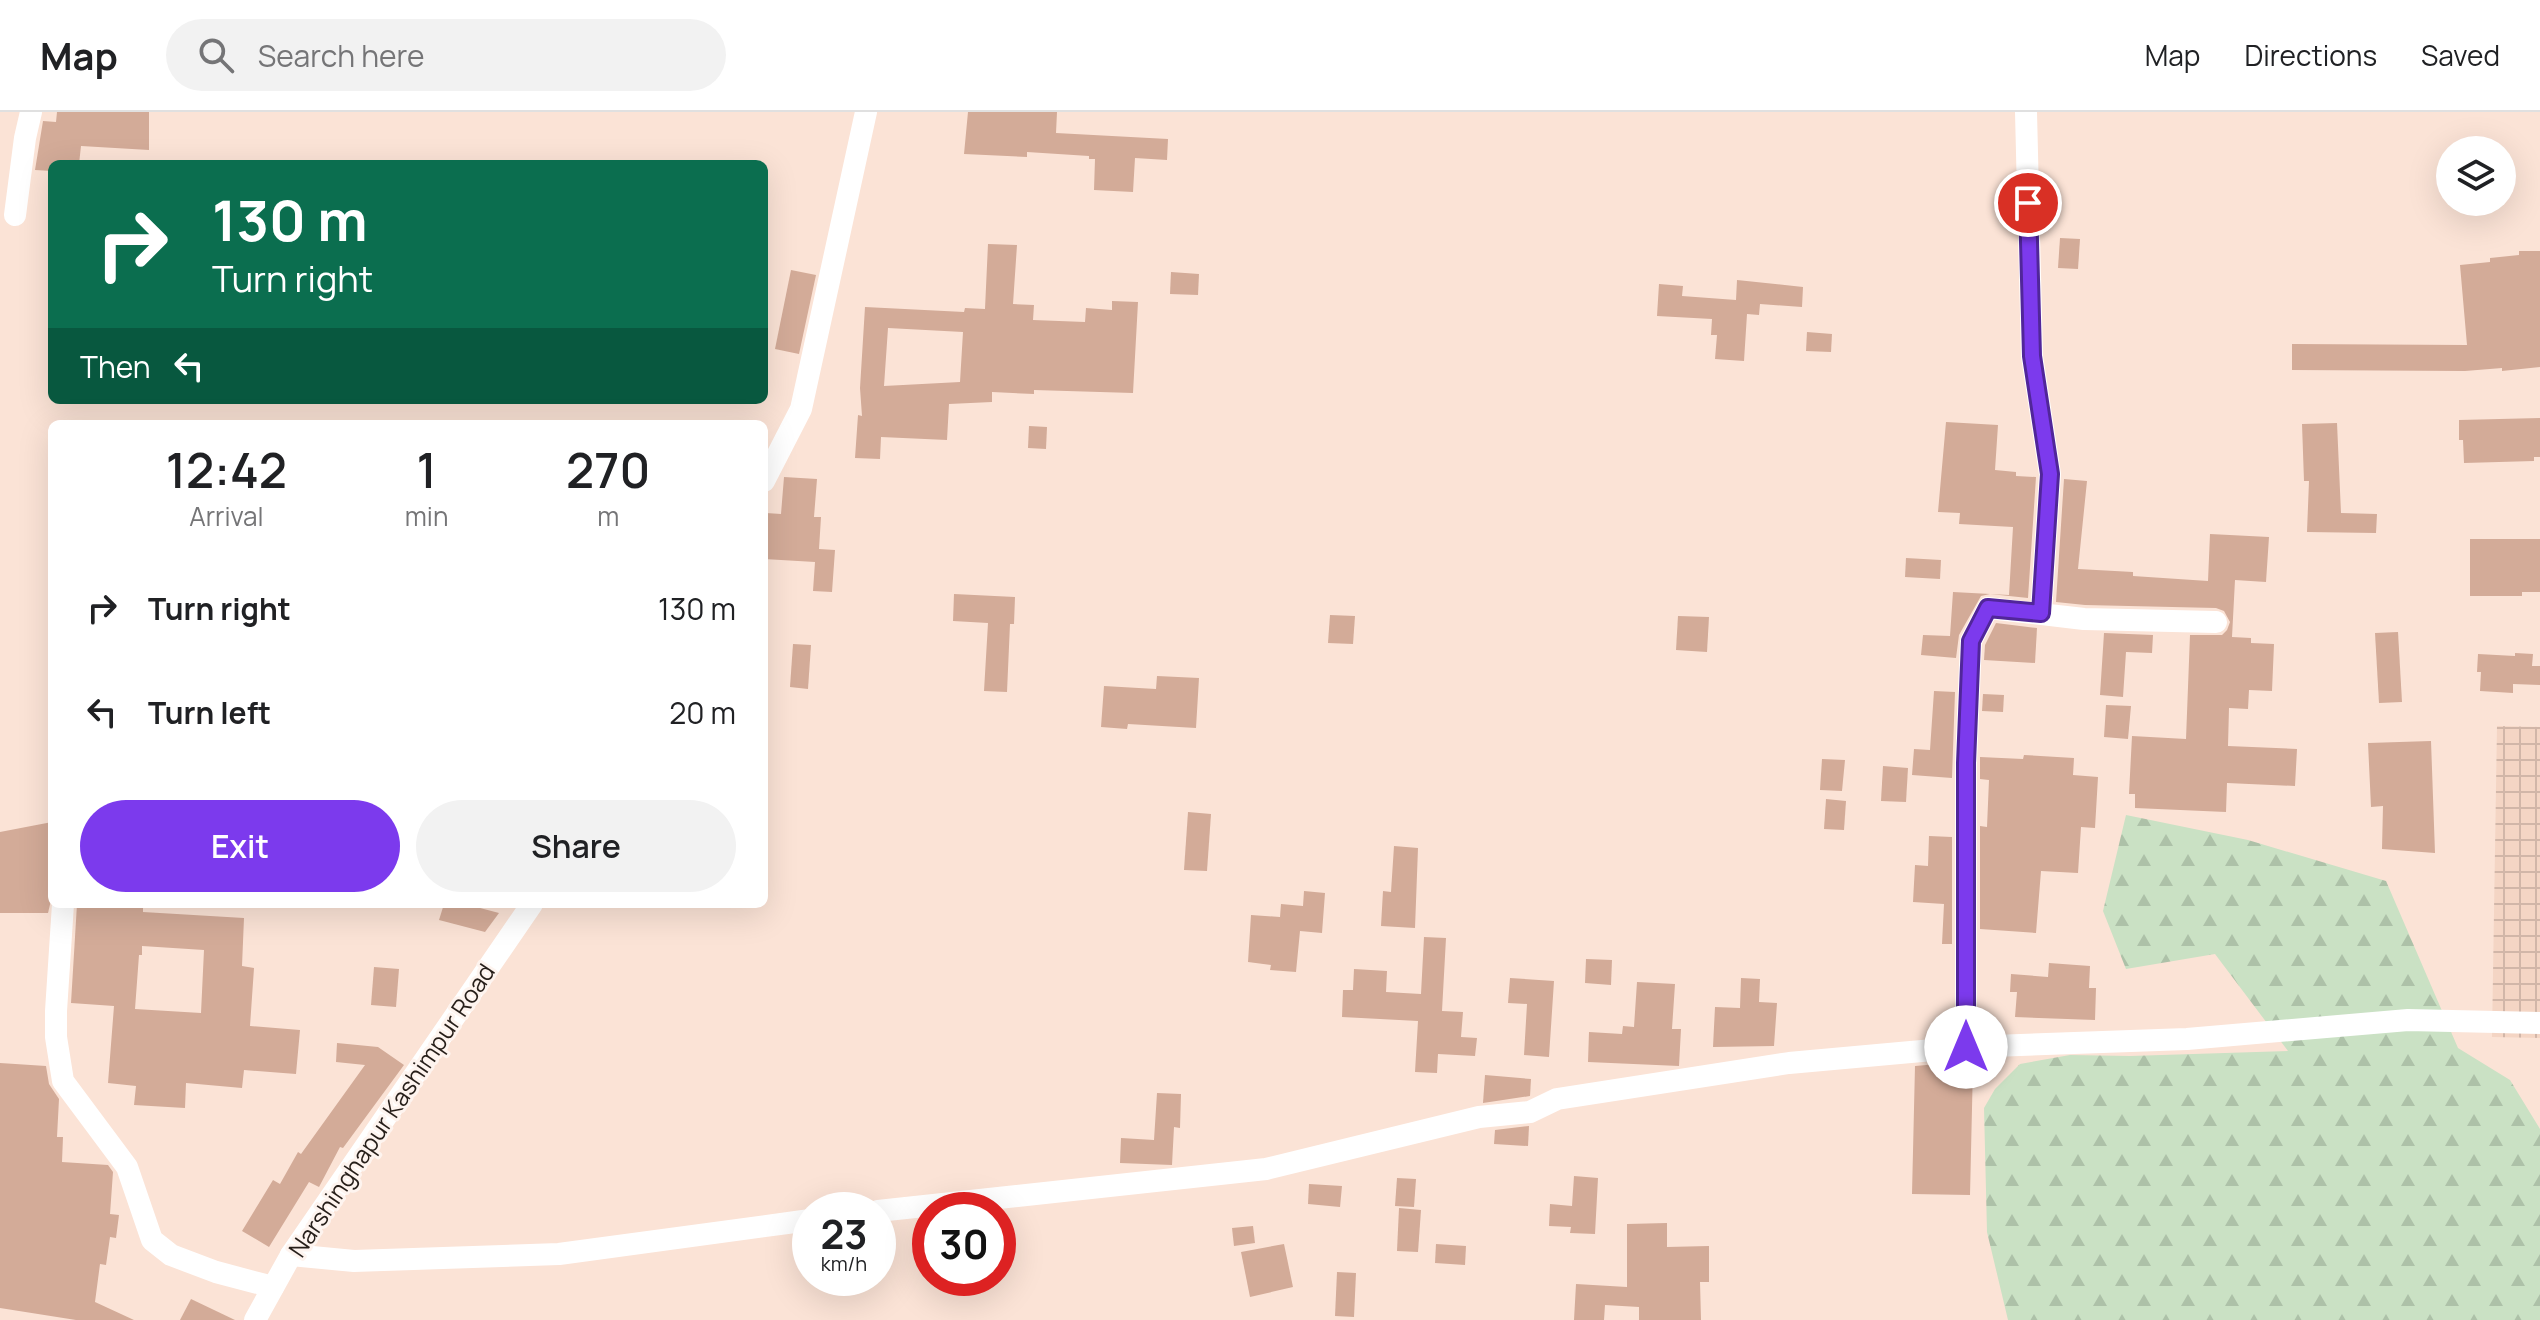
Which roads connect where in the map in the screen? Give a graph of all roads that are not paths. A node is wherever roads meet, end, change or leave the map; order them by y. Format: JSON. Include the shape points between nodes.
{"nodes":[{"id":1,"x":31,"y":112,"type":"edge"},
{"id":2,"x":866,"y":112,"type":"edge"},
{"id":3,"x":2026,"y":112,"type":"edge"},
{"id":4,"x":15,"y":215,"type":"dead end"},
{"id":5,"x":768,"y":473,"type":"edge"},
{"id":6,"x":2041,"y":613,"type":"junction"},
{"id":7,"x":2216,"y":622,"type":"dead end"},
{"id":8,"x":63,"y":908,"type":"edge"},
{"id":9,"x":529,"y":908,"type":"edge"},
{"id":10,"x":2540,"y":1023,"type":"edge"},
{"id":11,"x":1966,"y":1047,"type":"junction"},
{"id":12,"x":896,"y":1209,"type":"edge"},
{"id":13,"x":792,"y":1222,"type":"edge"},
{"id":14,"x":291,"y":1255,"type":"junction"},
{"id":15,"x":273,"y":1287,"type":"junction"},
{"id":16,"x":255,"y":1320,"type":"edge"}],
"edges":[{"from":1,"to":4,"type":"street"},
{"from":2,"to":5,"type":"street","via":[[801,409]]},
{"from":3,"to":6,"type":"street","via":[[2032,356],[2050,474]]},
{"from":6,"to":7,"type":"street"},
{"from":6,"to":11,"type":"street","via":[[1988,608],[1971,641]]},
{"from":8,"to":15,"type":"street","via":[[56,1037],[63,1081],[127,1167],[152,1240],[171,1255]]},
{"from":9,"to":14,"type":"street","name":"Narshinghapur Kashimpur Road"},
{"from":10,"to":11,"type":"street","via":[[2408,1020],[2187,1039]]},
{"from":11,"to":12,"type":"street","via":[[1789,1063],[1557,1099],[1530,1112],[1479,1117],[1266,1169]]},
{"from":13,"to":14,"type":"street","via":[[559,1254],[354,1261]]},
{"from":14,"to":15,"type":"street","name":"Narshinghapur Kashimpur Road"},
{"from":15,"to":16,"type":"street","name":"Narshinghapur Kashimpur Road"}]}
